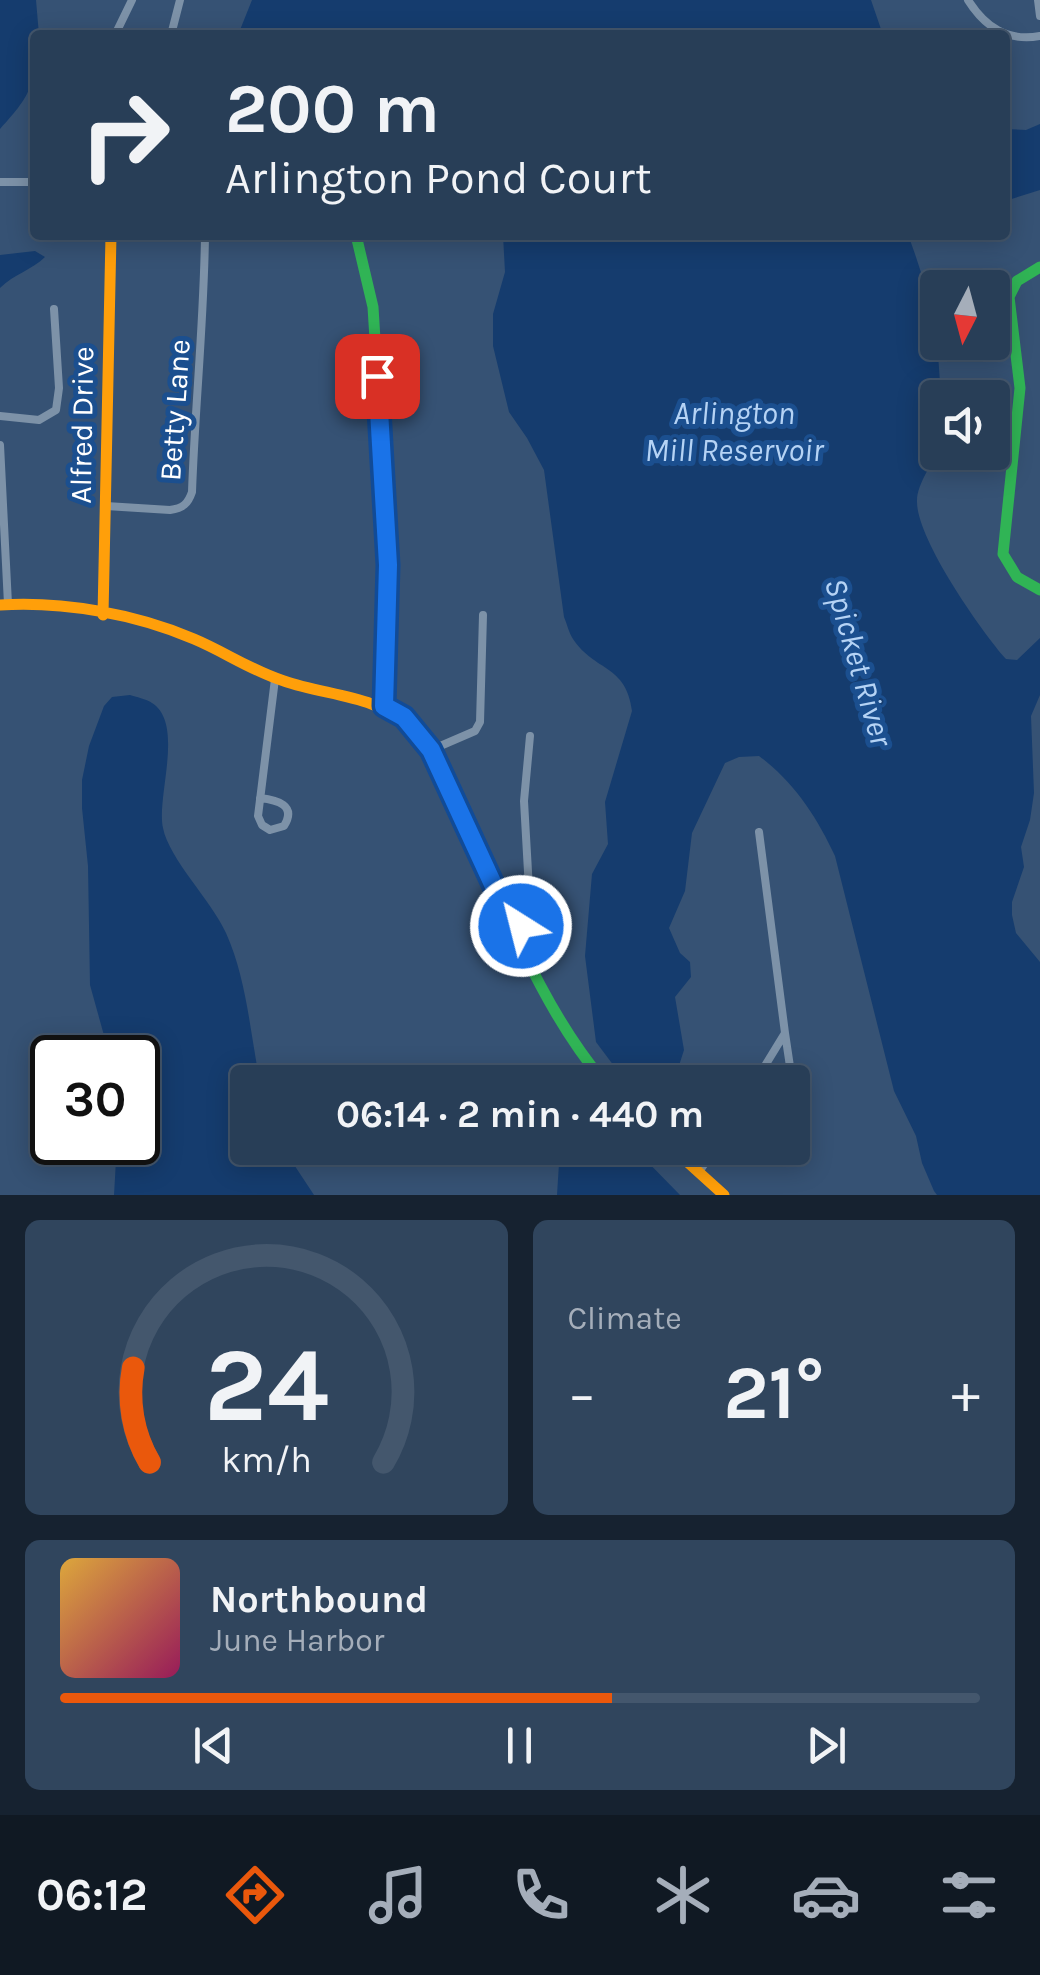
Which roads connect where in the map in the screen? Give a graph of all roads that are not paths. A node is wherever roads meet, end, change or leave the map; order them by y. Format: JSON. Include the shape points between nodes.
{"nodes":[{"id":1,"x":132,"y":0,"type":"edge"},
{"id":2,"x":180,"y":0,"type":"edge"},
{"id":3,"x":968,"y":0,"type":"edge"},
{"id":4,"x":1038,"y":0,"type":"edge"},
{"id":5,"x":1040,"y":16,"type":"edge"},
{"id":6,"x":117,"y":30,"type":"edge"},
{"id":7,"x":172,"y":30,"type":"edge"},
{"id":8,"x":998,"y":30,"type":"edge"},
{"id":9,"x":1010,"y":36,"type":"edge"},
{"id":10,"x":1040,"y":36,"type":"edge"},
{"id":11,"x":0,"y":182,"type":"edge"},
{"id":12,"x":30,"y":182,"type":"edge"},
{"id":13,"x":111,"y":240,"type":"edge"},
{"id":14,"x":205,"y":240,"type":"edge"},
{"id":15,"x":357,"y":240,"type":"edge"},
{"id":16,"x":1040,"y":267,"type":"edge"},
{"id":17,"x":54,"y":309,"type":"dead end"},
{"id":18,"x":0,"y":416,"type":"edge"},
{"id":19,"x":0,"y":444,"type":"edge"},
{"id":20,"x":106,"y":506,"type":"junction"},
{"id":21,"x":1040,"y":590,"type":"edge"},
{"id":22,"x":4,"y":604,"type":"edge"},
{"id":23,"x":104,"y":615,"type":"junction"},
{"id":24,"x":483,"y":615,"type":"dead end"},
{"id":25,"x":275,"y":678,"type":"junction"},
{"id":26,"x":384,"y":706,"type":"junction"},
{"id":27,"x":530,"y":736,"type":"dead end"},
{"id":28,"x":431,"y":750,"type":"junction"},
{"id":29,"x":260,"y":798,"type":"junction"},
{"id":30,"x":758,"y":832,"type":"dead end"},
{"id":31,"x":516,"y":934,"type":"junction"},
{"id":32,"x":785,"y":1033,"type":"junction"},
{"id":33,"x":591,"y":1065,"type":"edge"},
{"id":34,"x":765,"y":1065,"type":"edge"},
{"id":35,"x":790,"y":1065,"type":"edge"},
{"id":36,"x":691,"y":1165,"type":"edge"},
{"id":37,"x":704,"y":1165,"type":"edge"},
{"id":38,"x":699,"y":1172,"type":"junction"},
{"id":39,"x":724,"y":1195,"type":"edge"}],
"edges":[{"from":1,"to":6,"type":"street"},
{"from":2,"to":7,"type":"street"},
{"from":3,"to":8,"type":"street"},
{"from":4,"to":5,"type":"street"},
{"from":9,"to":10,"type":"street"},
{"from":11,"to":12,"type":"street"},
{"from":13,"to":20,"type":"street","name":"Alfred Drive"},
{"from":14,"to":20,"type":"street","name":"Betty Lane","via":[[189,502],[170,510]]},
{"from":15,"to":26,"type":"street","via":[[373,307],[387,533]]},
{"from":16,"to":21,"type":"street","via":[[1017,281],[1009,297],[1020,388],[1003,554],[1019,580]]},
{"from":17,"to":18,"type":"street","via":[[56,410],[39,420]]},
{"from":19,"to":22,"type":"street"},
{"from":20,"to":23,"type":"street","name":"Alfred Drive"},
{"from":22,"to":23,"type":"street"},
{"from":23,"to":25,"type":"street","via":[[184,634]]},
{"from":24,"to":28,"type":"street","via":[[480,722],[475,731]]},
{"from":25,"to":26,"type":"street"},
{"from":25,"to":29,"type":"street"},
{"from":26,"to":28,"type":"street","via":[[404,717]]},
{"from":27,"to":31,"type":"street","via":[[524,800],[530,907]]},
{"from":28,"to":31,"type":"street"},
{"from":29,"to":29,"type":"street","via":[[262,825],[284,826],[287,807]]},
{"from":30,"to":32,"type":"street"},
{"from":31,"to":33,"type":"street","via":[[558,1021]]},
{"from":32,"to":34,"type":"street"},
{"from":32,"to":35,"type":"street"},
{"from":36,"to":38,"type":"street"},
{"from":37,"to":38,"type":"street"},
{"from":38,"to":39,"type":"street"}]}
